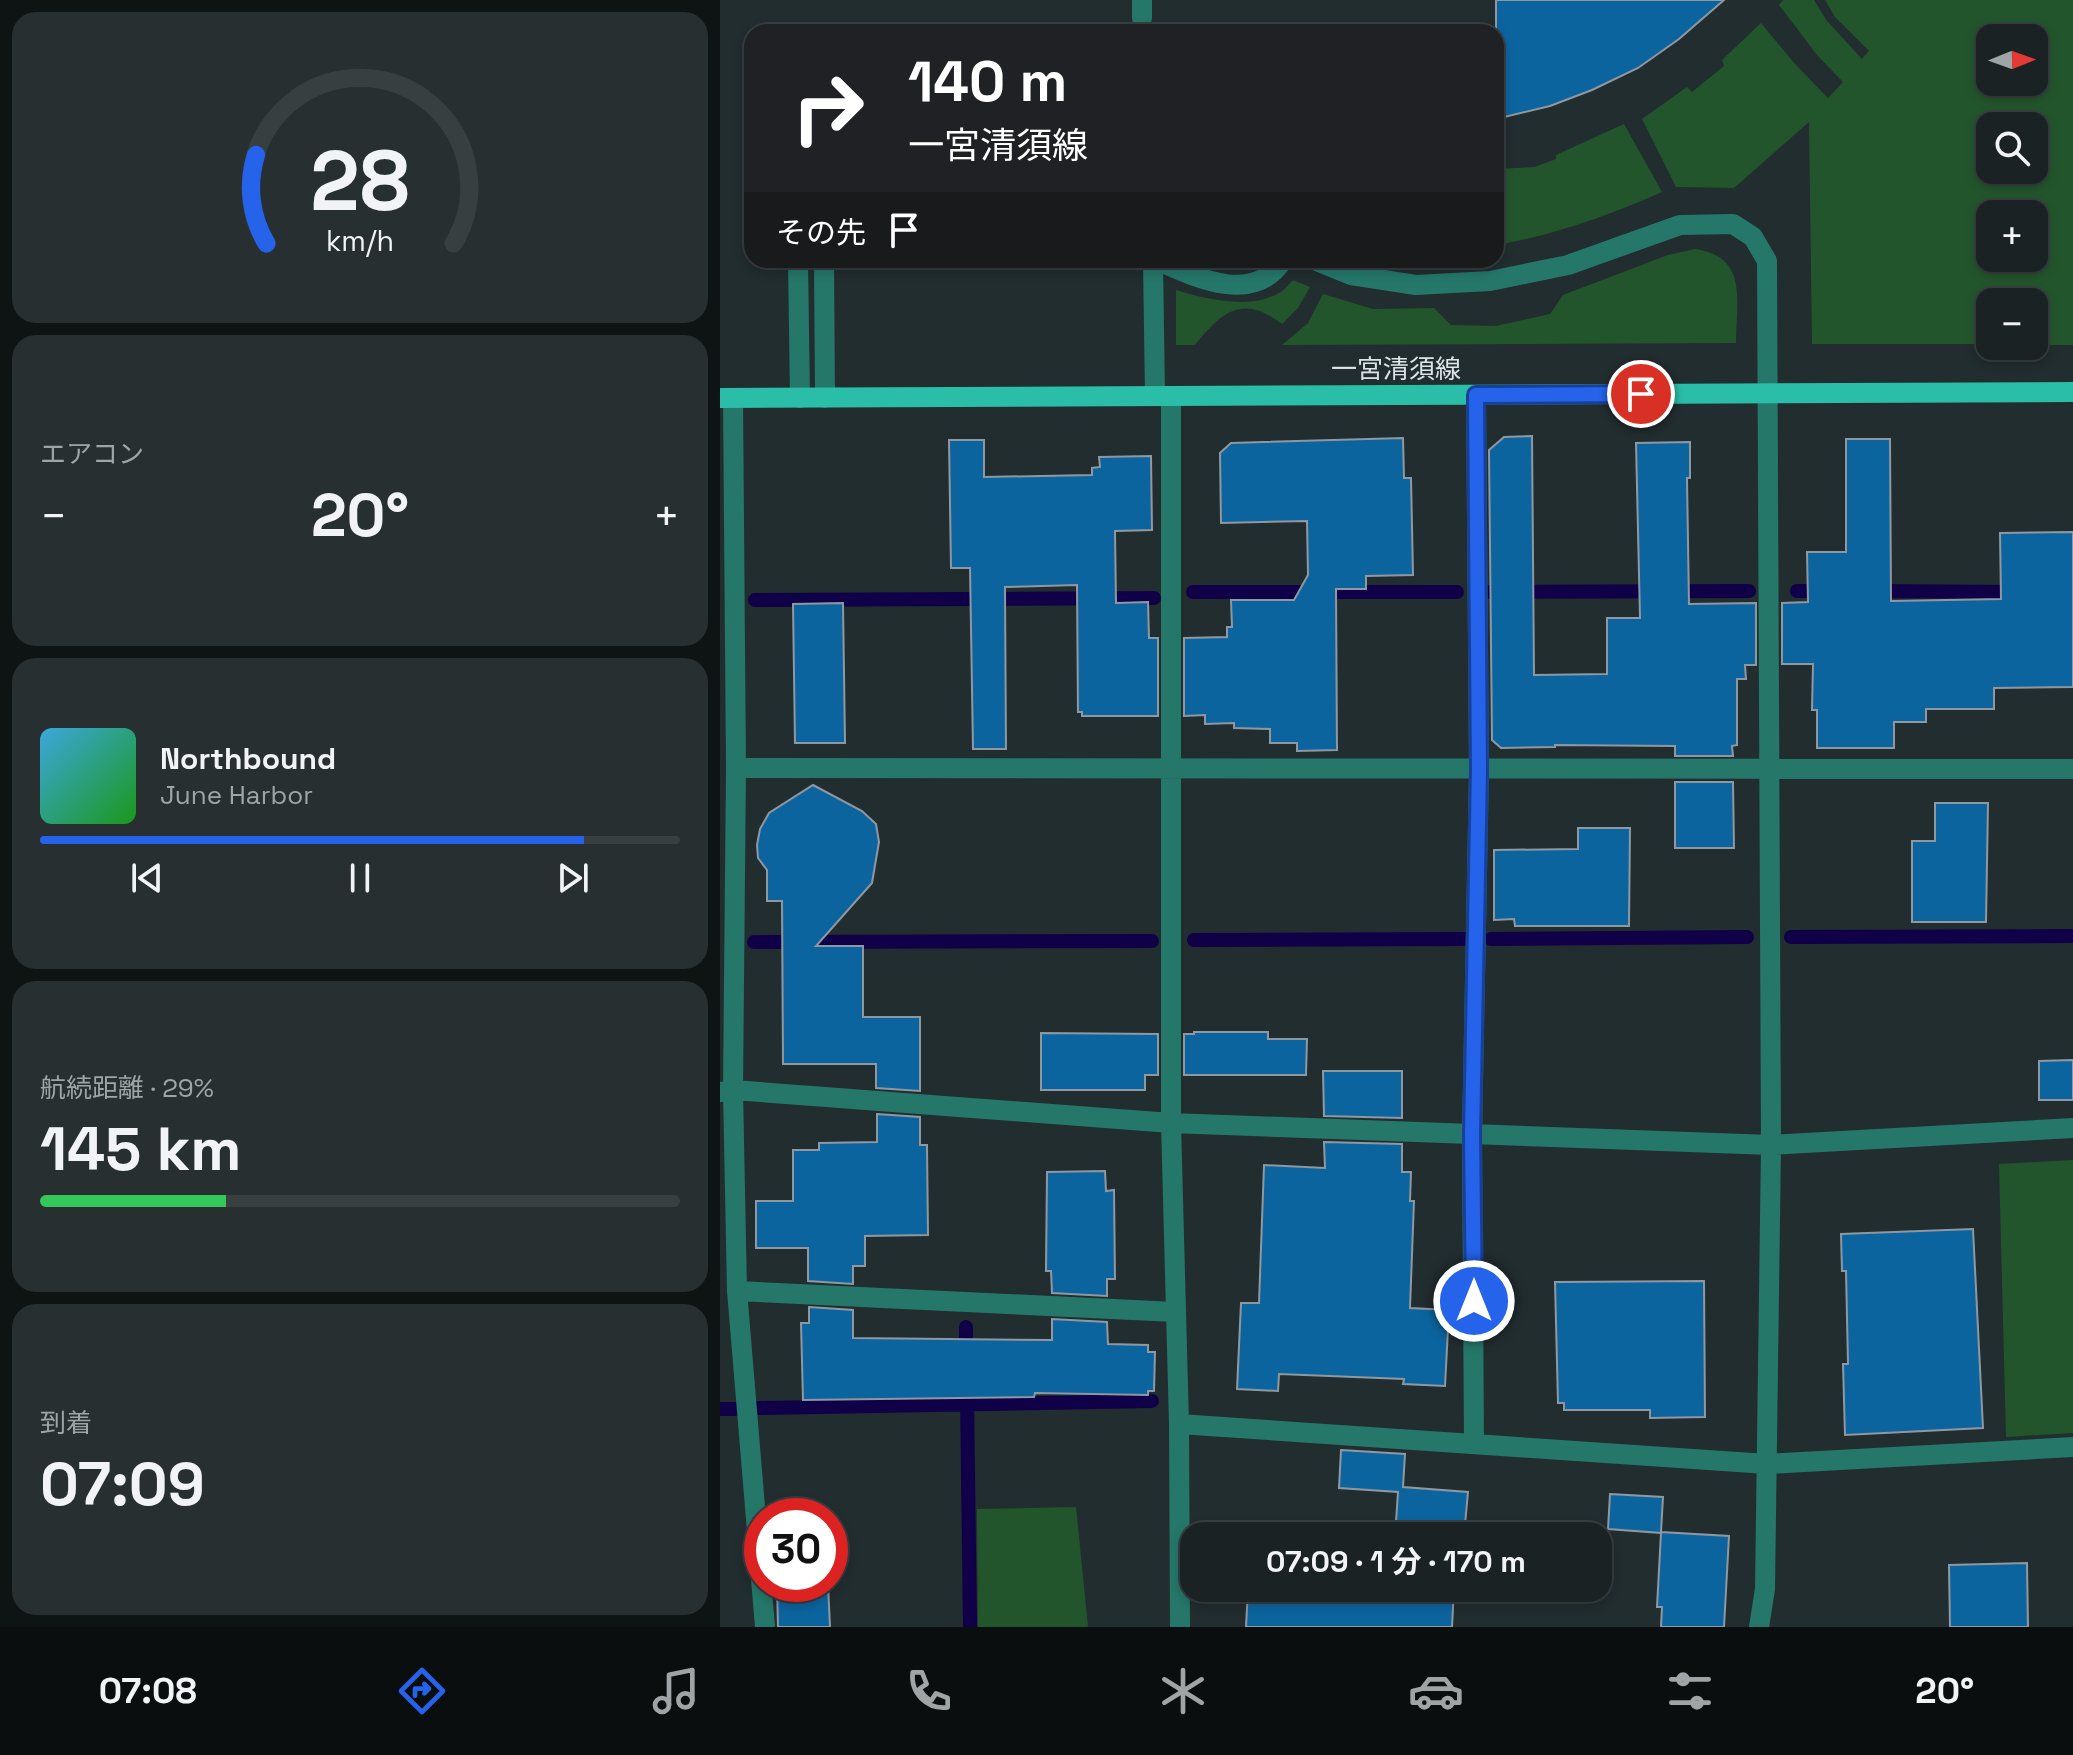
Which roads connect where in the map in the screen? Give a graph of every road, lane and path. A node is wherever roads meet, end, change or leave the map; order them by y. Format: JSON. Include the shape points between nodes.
{"nodes":[{"id":1,"x":798,"y":268,"type":"edge"},
{"id":2,"x":824,"y":268,"type":"edge"},
{"id":3,"x":1155,"y":268,"type":"edge"},
{"id":4,"x":1173,"y":268,"type":"edge"},
{"id":5,"x":1278,"y":268,"type":"edge"},
{"id":6,"x":1334,"y":268,"type":"edge"},
{"id":7,"x":2073,"y":392,"type":"edge"},
{"id":8,"x":1768,"y":393,"type":"junction"},
{"id":9,"x":1476,"y":395,"type":"junction"},
{"id":10,"x":1163,"y":396,"type":"junction"},
{"id":11,"x":726,"y":398,"type":"edge"},
{"id":12,"x":800,"y":398,"type":"junction"},
{"id":13,"x":825,"y":398,"type":"junction"},
{"id":14,"x":736,"y":768,"type":"junction"},
{"id":15,"x":1173,"y":768,"type":"junction"},
{"id":16,"x":1771,"y":769,"type":"junction"},
{"id":17,"x":2073,"y":769,"type":"edge"},
{"id":18,"x":1479,"y":770,"type":"junction"},
{"id":19,"x":726,"y":1091,"type":"edge"},
{"id":20,"x":1171,"y":1123,"type":"junction"},
{"id":21,"x":2073,"y":1128,"type":"edge"},
{"id":22,"x":1472,"y":1135,"type":"junction"},
{"id":23,"x":1771,"y":1145,"type":"junction"},
{"id":24,"x":737,"y":1291,"type":"junction"},
{"id":25,"x":1175,"y":1312,"type":"junction"},
{"id":26,"x":1179,"y":1424,"type":"junction"},
{"id":27,"x":1474,"y":1443,"type":"junction"},
{"id":28,"x":2073,"y":1447,"type":"edge"},
{"id":29,"x":1767,"y":1464,"type":"junction"},
{"id":30,"x":765,"y":1627,"type":"edge"},
{"id":31,"x":1180,"y":1627,"type":"edge"},
{"id":32,"x":1759,"y":1627,"type":"edge"}],
"edges":[{"from":1,"to":12,"type":"street"},
{"from":2,"to":13,"type":"street"},
{"from":3,"to":10,"type":"street"},
{"from":4,"to":5,"type":"street","via":[[1212,284],[1258,283]]},
{"from":6,"to":8,"type":"street","via":[[1416,285],[1490,281],[1568,265],[1680,225],[1733,224],[1753,237],[1767,261]]},
{"from":7,"to":8,"type":"main road","name":"一宮清須線"},
{"from":8,"to":9,"type":"main road","name":"一宮清須線"},
{"from":8,"to":16,"type":"street"},
{"from":9,"to":10,"type":"main road","name":"一宮清須線"},
{"from":9,"to":18,"type":"street"},
{"from":10,"to":13,"type":"main road","name":"一宮清須線"},
{"from":10,"to":15,"type":"street"},
{"from":11,"to":12,"type":"main road","name":"一宮清須線"},
{"from":11,"to":14,"type":"street"},
{"from":12,"to":13,"type":"main road","name":"一宮清須線"},
{"from":14,"to":15,"type":"street"},
{"from":14,"to":19,"type":"street"},
{"from":15,"to":18,"type":"street"},
{"from":15,"to":20,"type":"street"},
{"from":16,"to":17,"type":"street"},
{"from":16,"to":18,"type":"street"},
{"from":16,"to":23,"type":"street"},
{"from":18,"to":22,"type":"street"},
{"from":19,"to":20,"type":"street"},
{"from":19,"to":24,"type":"street"},
{"from":20,"to":22,"type":"street"},
{"from":20,"to":25,"type":"street"},
{"from":21,"to":23,"type":"street"},
{"from":22,"to":23,"type":"street"},
{"from":22,"to":27,"type":"street"},
{"from":23,"to":29,"type":"street"},
{"from":24,"to":25,"type":"street"},
{"from":24,"to":30,"type":"street"},
{"from":25,"to":26,"type":"street"},
{"from":26,"to":27,"type":"street"},
{"from":26,"to":31,"type":"street"},
{"from":27,"to":29,"type":"street"},
{"from":28,"to":29,"type":"street"},
{"from":29,"to":32,"type":"street","via":[[1765,1589]]}]}
